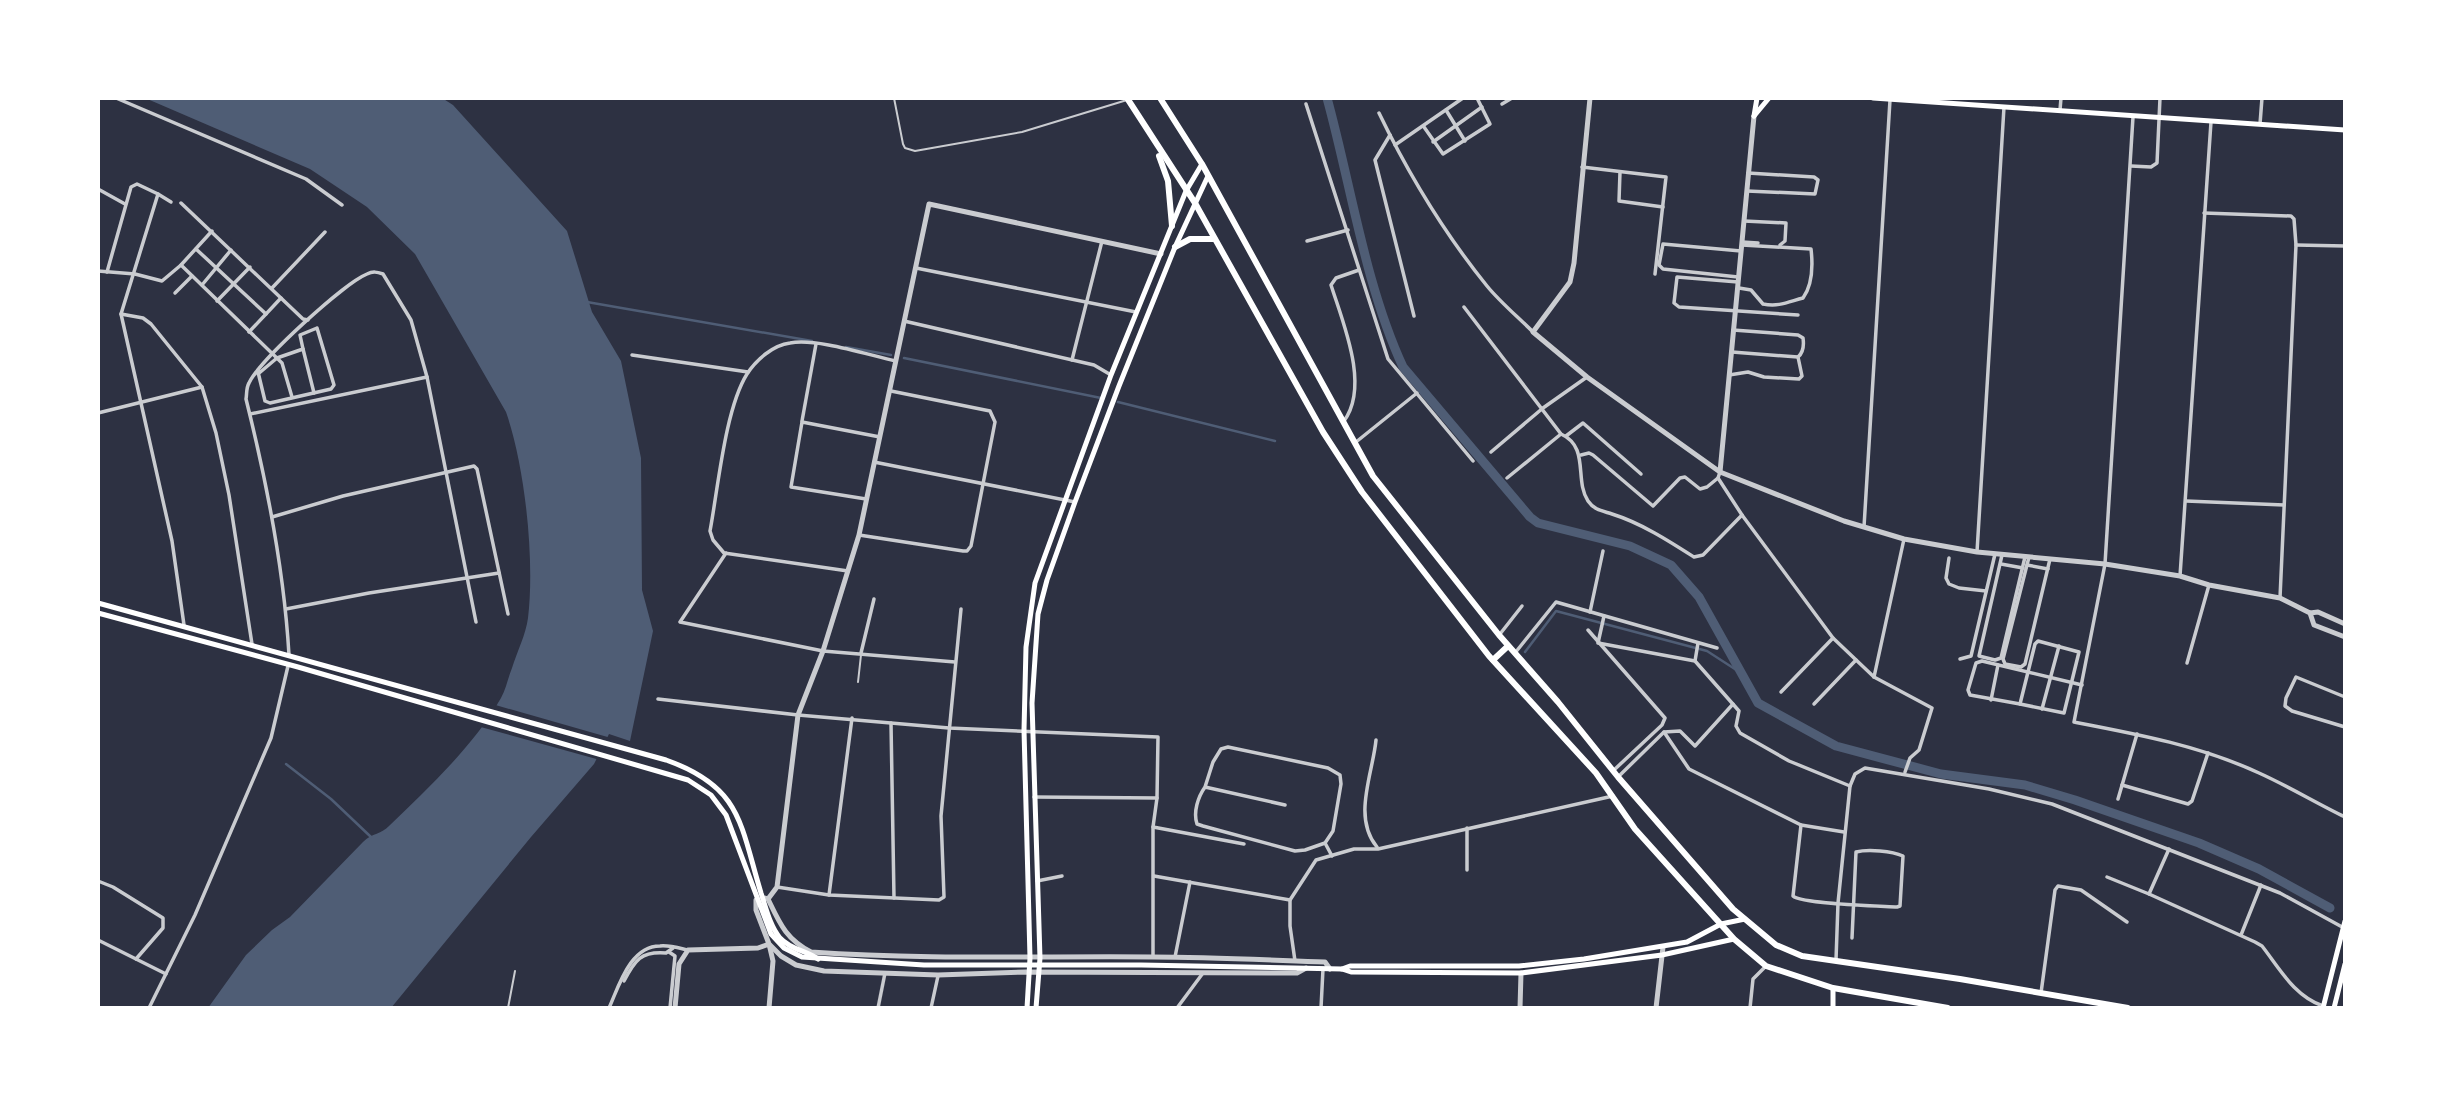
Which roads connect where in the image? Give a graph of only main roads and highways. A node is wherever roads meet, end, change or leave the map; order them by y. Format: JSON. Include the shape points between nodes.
{"nodes":[{"id":1,"x":1160,"y":98,"type":"edge"},
{"id":2,"x":1757,"y":98,"type":"edge"},
{"id":3,"x":1769,"y":98,"type":"edge"},
{"id":4,"x":1873,"y":98,"type":"edge"},
{"id":5,"x":1128,"y":99,"type":"edge"},
{"id":6,"x":1958,"y":101,"type":"edge"},
{"id":7,"x":2345,"y":130,"type":"edge"},
{"id":8,"x":1156,"y":146,"type":"junction"},
{"id":9,"x":1202,"y":164,"type":"junction"},
{"id":10,"x":1208,"y":176,"type":"junction"},
{"id":11,"x":1186,"y":191,"type":"junction"},
{"id":12,"x":1195,"y":203,"type":"junction"},
{"id":13,"x":1172,"y":226,"type":"junction"},
{"id":14,"x":1213,"y":239,"type":"junction"},
{"id":15,"x":1175,"y":247,"type":"junction"},
{"id":16,"x":98,"y":603,"type":"edge"},
{"id":17,"x":98,"y":613,"type":"edge"},
{"id":18,"x":1508,"y":646,"type":"junction"},
{"id":19,"x":1493,"y":660,"type":"junction"},
{"id":20,"x":762,"y":899,"type":"junction"},
{"id":21,"x":1745,"y":919,"type":"junction"},
{"id":22,"x":2345,"y":921,"type":"edge"},
{"id":23,"x":1721,"y":924,"type":"junction"},
{"id":24,"x":2344,"y":928,"type":"edge"},
{"id":25,"x":1734,"y":939,"type":"junction"},
{"id":26,"x":2345,"y":964,"type":"edge"},
{"id":27,"x":1342,"y":969,"type":"junction"},
{"id":28,"x":1833,"y":988,"type":"junction"},
{"id":29,"x":2081,"y":1000,"type":"junction"},
{"id":30,"x":2092,"y":1005,"type":"edge"},
{"id":31,"x":2323,"y":1007,"type":"edge"},
{"id":32,"x":1027,"y":1008,"type":"edge"},
{"id":33,"x":1036,"y":1008,"type":"edge"},
{"id":34,"x":1833,"y":1008,"type":"edge"},
{"id":35,"x":1948,"y":1008,"type":"edge"},
{"id":36,"x":2080,"y":1008,"type":"edge"},
{"id":37,"x":2128,"y":1008,"type":"edge"},
{"id":38,"x":2334,"y":1008,"type":"edge"}],
"edges":[{"from":1,"to":9,"type":"main road"},
{"from":2,"to":3,"type":"main road","via":[[1754,116]]},
{"from":4,"to":6,"type":"main road"},
{"from":5,"to":8,"type":"main road"},
{"from":6,"to":7,"type":"main road"},
{"from":8,"to":11,"type":"main road"},
{"from":8,"to":13,"type":"main road","via":[[1168,181]]},
{"from":9,"to":10,"type":"main road"},
{"from":9,"to":11,"type":"main road"},
{"from":10,"to":12,"type":"main road"},
{"from":10,"to":18,"type":"main road","via":[[1373,476]]},
{"from":11,"to":12,"type":"main road"},
{"from":11,"to":13,"type":"main road"},
{"from":12,"to":14,"type":"main road"},
{"from":12,"to":15,"type":"main road"},
{"from":13,"to":32,"type":"main road","via":[[1111,375],[1035,583],[1026,647],[1024,730]]},
{"from":14,"to":15,"type":"main road","via":[[1190,239]]},
{"from":14,"to":19,"type":"main road","via":[[1358,486]]},
{"from":15,"to":33,"type":"main road","via":[[1074,502],[1038,614],[1034,797],[1042,958]]},
{"from":16,"to":20,"type":"main road","via":[[694,771],[723,793],[741,825]]},
{"from":17,"to":20,"type":"main road","via":[[688,780],[703,788],[726,815]]},
{"from":18,"to":19,"type":"main road"},
{"from":18,"to":21,"type":"main road"},
{"from":19,"to":23,"type":"main road"},
{"from":20,"to":27,"type":"main road","via":[[770,926],[785,943],[818,958],[924,964]]},
{"from":21,"to":23,"type":"main road"},
{"from":21,"to":29,"type":"main road","via":[[1776,945],[1802,956]]},
{"from":22,"to":24,"type":"main road"},
{"from":23,"to":25,"type":"main road"},
{"from":23,"to":27,"type":"main road","via":[[1687,942],[1584,959],[1519,966]]},
{"from":24,"to":31,"type":"main road"},
{"from":25,"to":27,"type":"main road","via":[[1662,955],[1521,973]]},
{"from":25,"to":28,"type":"main road","via":[[1766,965]]},
{"from":26,"to":38,"type":"main road"},
{"from":28,"to":34,"type":"main road"},
{"from":28,"to":35,"type":"main road"},
{"from":29,"to":30,"type":"main road"},
{"from":29,"to":36,"type":"main road"},
{"from":30,"to":37,"type":"main road"}]}
